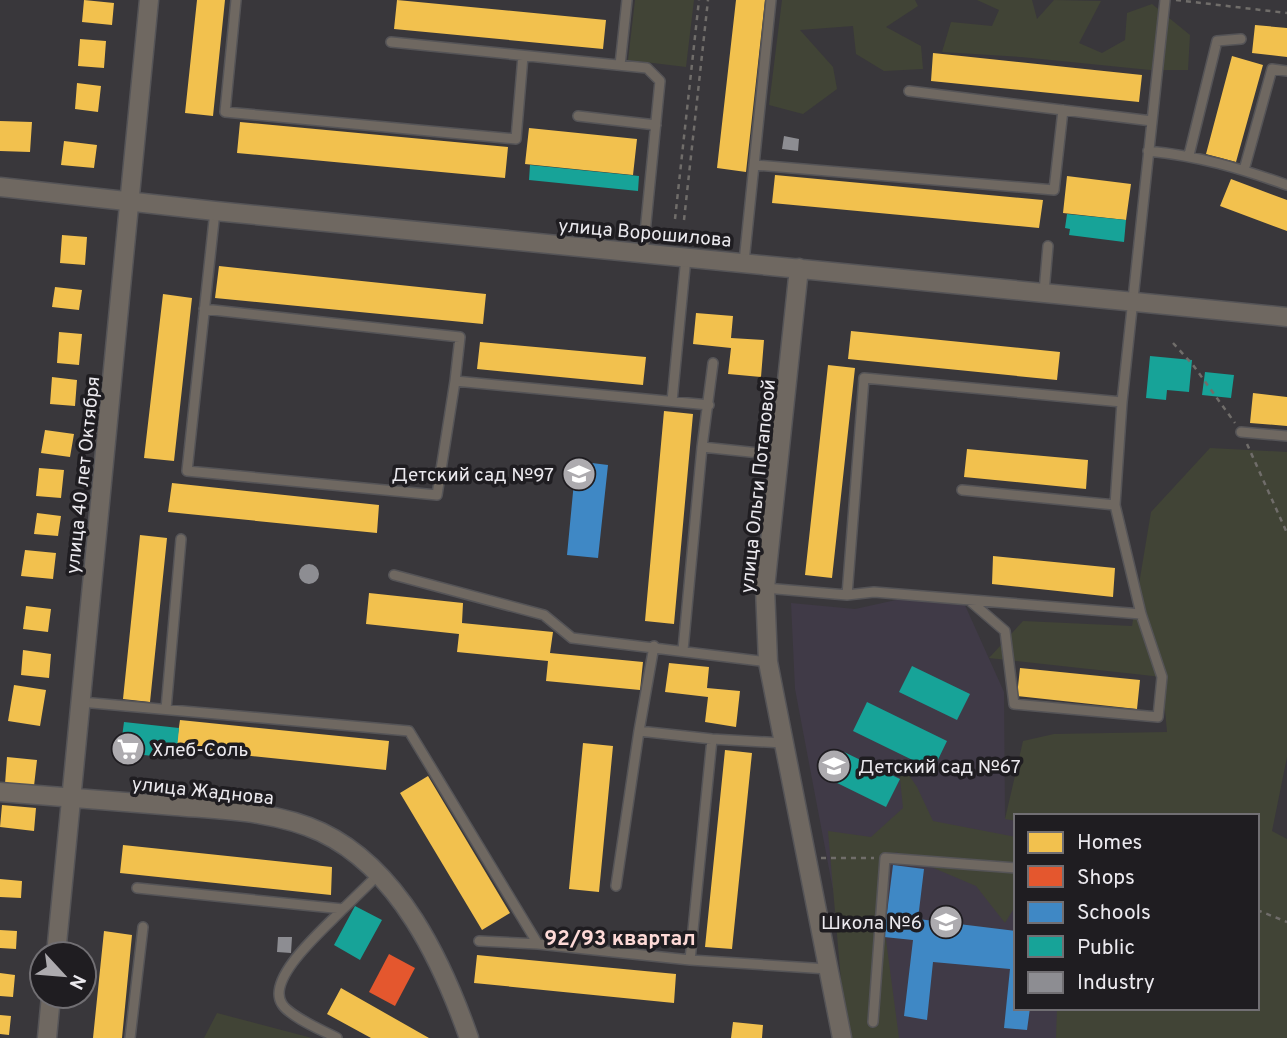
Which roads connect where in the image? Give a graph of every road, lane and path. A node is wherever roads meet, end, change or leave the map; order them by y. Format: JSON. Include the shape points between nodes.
{"nodes":[{"id":1,"x":149,"y":0,"type":"edge"},
{"id":2,"x":236,"y":0,"type":"edge"},
{"id":3,"x":627,"y":0,"type":"edge"},
{"id":4,"x":699,"y":0,"type":"edge"},
{"id":5,"x":708,"y":0,"type":"edge"},
{"id":6,"x":771,"y":0,"type":"edge"},
{"id":7,"x":1165,"y":0,"type":"edge"},
{"id":8,"x":1172,"y":0,"type":"edge"},
{"id":9,"x":1287,"y":13,"type":"edge"},
{"id":10,"x":1241,"y":39,"type":"dead end"},
{"id":11,"x":391,"y":42,"type":"dead end"},
{"id":12,"x":523,"y":56,"type":"junction"},
{"id":13,"x":620,"y":65,"type":"junction"},
{"id":14,"x":1287,"y":71,"type":"edge"},
{"id":15,"x":909,"y":91,"type":"dead end"},
{"id":16,"x":1063,"y":110,"type":"junction"},
{"id":17,"x":578,"y":116,"type":"dead end"},
{"id":18,"x":1152,"y":121,"type":"junction"},
{"id":19,"x":656,"y":125,"type":"junction"},
{"id":20,"x":1148,"y":151,"type":"junction"},
{"id":21,"x":1189,"y":155,"type":"junction"},
{"id":22,"x":754,"y":165,"type":"junction"},
{"id":23,"x":1244,"y":170,"type":"junction"},
{"id":24,"x":1287,"y":185,"type":"edge"},
{"id":25,"x":0,"y":187,"type":"edge"},
{"id":26,"x":131,"y":201,"type":"junction"},
{"id":27,"x":215,"y":211,"type":"junction"},
{"id":28,"x":676,"y":219,"type":"dead end"},
{"id":29,"x":684,"y":220,"type":"dead end"},
{"id":30,"x":1048,"y":246,"type":"dead end"},
{"id":31,"x":643,"y":253,"type":"junction"},
{"id":32,"x":686,"y":257,"type":"junction"},
{"id":33,"x":744,"y":262,"type":"junction"},
{"id":34,"x":799,"y":268,"type":"junction"},
{"id":35,"x":1044,"y":292,"type":"junction"},
{"id":36,"x":1133,"y":302,"type":"junction"},
{"id":37,"x":204,"y":309,"type":"junction"},
{"id":38,"x":1287,"y":317,"type":"edge"},
{"id":39,"x":713,"y":363,"type":"dead end"},
{"id":40,"x":454,"y":381,"type":"junction"},
{"id":41,"x":672,"y":401,"type":"junction"},
{"id":42,"x":1122,"y":402,"type":"junction"},
{"id":43,"x":709,"y":405,"type":"junction"},
{"id":44,"x":1241,"y":432,"type":"dead end"},
{"id":45,"x":1287,"y":436,"type":"edge"},
{"id":46,"x":702,"y":447,"type":"junction"},
{"id":47,"x":781,"y":455,"type":"junction"},
{"id":48,"x":962,"y":490,"type":"dead end"},
{"id":49,"x":1115,"y":505,"type":"junction"},
{"id":50,"x":181,"y":539,"type":"dead end"},
{"id":51,"x":394,"y":575,"type":"dead end"},
{"id":52,"x":765,"y":588,"type":"junction"},
{"id":53,"x":847,"y":595,"type":"junction"},
{"id":54,"x":969,"y":600,"type":"junction"},
{"id":55,"x":1141,"y":614,"type":"junction"},
{"id":56,"x":654,"y":646,"type":"junction"},
{"id":57,"x":682,"y":650,"type":"junction"},
{"id":58,"x":768,"y":662,"type":"junction"},
{"id":59,"x":81,"y":702,"type":"junction"},
{"id":60,"x":166,"y":709,"type":"junction"},
{"id":61,"x":639,"y":731,"type":"junction"},
{"id":62,"x":712,"y":740,"type":"junction"},
{"id":63,"x":783,"y":743,"type":"junction"},
{"id":64,"x":0,"y":792,"type":"edge"},
{"id":65,"x":71,"y":798,"type":"junction"},
{"id":66,"x":885,"y":858,"type":"junction"},
{"id":67,"x":806,"y":859,"type":"junction"},
{"id":68,"x":1014,"y":868,"type":"edge"},
{"id":69,"x":378,"y":875,"type":"junction"},
{"id":70,"x":616,"y":887,"type":"dead end"},
{"id":71,"x":137,"y":888,"type":"dead end"},
{"id":72,"x":343,"y":909,"type":"junction"},
{"id":73,"x":1259,"y":911,"type":"edge"},
{"id":74,"x":1287,"y":922,"type":"edge"},
{"id":75,"x":143,"y":926,"type":"dead end"},
{"id":76,"x":57,"y":940,"type":"edge"},
{"id":77,"x":479,"y":941,"type":"dead end"},
{"id":78,"x":538,"y":944,"type":"junction"},
{"id":79,"x":690,"y":960,"type":"junction"},
{"id":80,"x":828,"y":969,"type":"junction"},
{"id":81,"x":50,"y":1010,"type":"edge"},
{"id":82,"x":873,"y":1022,"type":"dead end"},
{"id":83,"x":47,"y":1038,"type":"edge"},
{"id":84,"x":130,"y":1038,"type":"edge"},
{"id":85,"x":337,"y":1038,"type":"edge"},
{"id":86,"x":470,"y":1038,"type":"edge"},
{"id":87,"x":842,"y":1038,"type":"edge"}],
"edges":[{"from":1,"to":26,"type":"street","name":"улица 40 лет Октября"},
{"from":2,"to":12,"type":"lane","via":[[225,112],[516,139]]},
{"from":3,"to":13,"type":"lane"},
{"from":4,"to":28,"type":"path"},
{"from":5,"to":29,"type":"path"},
{"from":6,"to":22,"type":"lane"},
{"from":7,"to":18,"type":"lane"},
{"from":8,"to":9,"type":"path"},
{"from":10,"to":21,"type":"lane","via":[[1217,41]]},
{"from":11,"to":12,"type":"lane"},
{"from":12,"to":13,"type":"lane"},
{"from":13,"to":19,"type":"lane","via":[[647,68],[660,81]]},
{"from":14,"to":23,"type":"lane","via":[[1272,69]]},
{"from":15,"to":16,"type":"lane"},
{"from":16,"to":18,"type":"lane"},
{"from":16,"to":22,"type":"lane","via":[[1054,190]]},
{"from":17,"to":19,"type":"lane"},
{"from":18,"to":20,"type":"lane"},
{"from":19,"to":31,"type":"lane"},
{"from":20,"to":21,"type":"lane"},
{"from":20,"to":36,"type":"lane"},
{"from":21,"to":23,"type":"lane"},
{"from":22,"to":33,"type":"lane"},
{"from":23,"to":24,"type":"lane"},
{"from":25,"to":26,"type":"street","name":"улица Ворошилова"},
{"from":26,"to":27,"type":"street","name":"улица Ворошилова"},
{"from":26,"to":59,"type":"street","name":"улица 40 лет Октября"},
{"from":27,"to":31,"type":"street","name":"улица Ворошилова"},
{"from":27,"to":37,"type":"lane"},
{"from":30,"to":35,"type":"lane"},
{"from":31,"to":32,"type":"street","name":"улица Ворошилова"},
{"from":32,"to":33,"type":"street","name":"улица Ворошилова"},
{"from":32,"to":41,"type":"lane"},
{"from":33,"to":34,"type":"street","name":"улица Ворошилова"},
{"from":34,"to":35,"type":"street","name":"улица Ворошилова"},
{"from":34,"to":47,"type":"street","name":"улица Ольги Потаповой"},
{"from":35,"to":36,"type":"street","name":"улица Ворошилова"},
{"from":36,"to":38,"type":"street","name":"улица Ворошилова"},
{"from":36,"to":42,"type":"lane"},
{"from":37,"to":40,"type":"lane","via":[[460,337]]},
{"from":37,"to":40,"type":"lane","via":[[187,471],[437,495]]},
{"from":39,"to":43,"type":"lane"},
{"from":40,"to":41,"type":"lane"},
{"from":41,"to":43,"type":"lane"},
{"from":42,"to":49,"type":"lane"},
{"from":42,"to":53,"type":"lane","via":[[864,378]]},
{"from":43,"to":46,"type":"lane"},
{"from":44,"to":45,"type":"lane"},
{"from":46,"to":47,"type":"lane"},
{"from":46,"to":57,"type":"lane"},
{"from":47,"to":52,"type":"street","name":"улица Ольги Потаповой"},
{"from":48,"to":49,"type":"lane"},
{"from":49,"to":55,"type":"lane"},
{"from":50,"to":60,"type":"lane"},
{"from":51,"to":56,"type":"lane","via":[[544,615],[572,638]]},
{"from":52,"to":53,"type":"lane"},
{"from":52,"to":58,"type":"street","name":"улица Ольги Потаповой"},
{"from":53,"to":54,"type":"lane","via":[[874,592]]},
{"from":54,"to":55,"type":"lane"},
{"from":54,"to":55,"type":"lane","via":[[1005,631],[1014,704],[1158,718],[1162,677]]},
{"from":56,"to":57,"type":"lane"},
{"from":56,"to":61,"type":"lane"},
{"from":57,"to":58,"type":"lane"},
{"from":58,"to":63,"type":"street","name":"улица Ольги Потаповой"},
{"from":59,"to":60,"type":"lane"},
{"from":59,"to":65,"type":"street","name":"улица 40 лет Октября"},
{"from":60,"to":78,"type":"lane","via":[[409,731]]},
{"from":61,"to":62,"type":"lane"},
{"from":61,"to":70,"type":"lane"},
{"from":62,"to":63,"type":"lane"},
{"from":62,"to":79,"type":"lane"},
{"from":63,"to":67,"type":"street","name":"улица Ольги Потаповой"},
{"from":64,"to":65,"type":"street","name":"улица Жаднова"},
{"from":65,"to":69,"type":"street","name":"улица Жаднова","via":[[235,811],[296,823],[341,844]]},
{"from":65,"to":76,"type":"street","name":"улица 40 лет Октября"},
{"from":66,"to":67,"type":"path"},
{"from":66,"to":68,"type":"lane"},
{"from":66,"to":82,"type":"lane"},
{"from":67,"to":80,"type":"street","name":"улица Ольги Потаповой"},
{"from":69,"to":72,"type":"lane"},
{"from":69,"to":86,"type":"street","name":"улица Жаднова","via":[[433,950]]},
{"from":71,"to":72,"type":"lane"},
{"from":72,"to":85,"type":"lane","via":[[285,970],[278,993],[282,1005]]},
{"from":73,"to":74,"type":"path"},
{"from":75,"to":84,"type":"lane"},
{"from":77,"to":78,"type":"lane"},
{"from":78,"to":79,"type":"lane"},
{"from":79,"to":80,"type":"lane"},
{"from":80,"to":87,"type":"street","name":"улица Ольги Потаповой"},
{"from":81,"to":83,"type":"street"}]}
